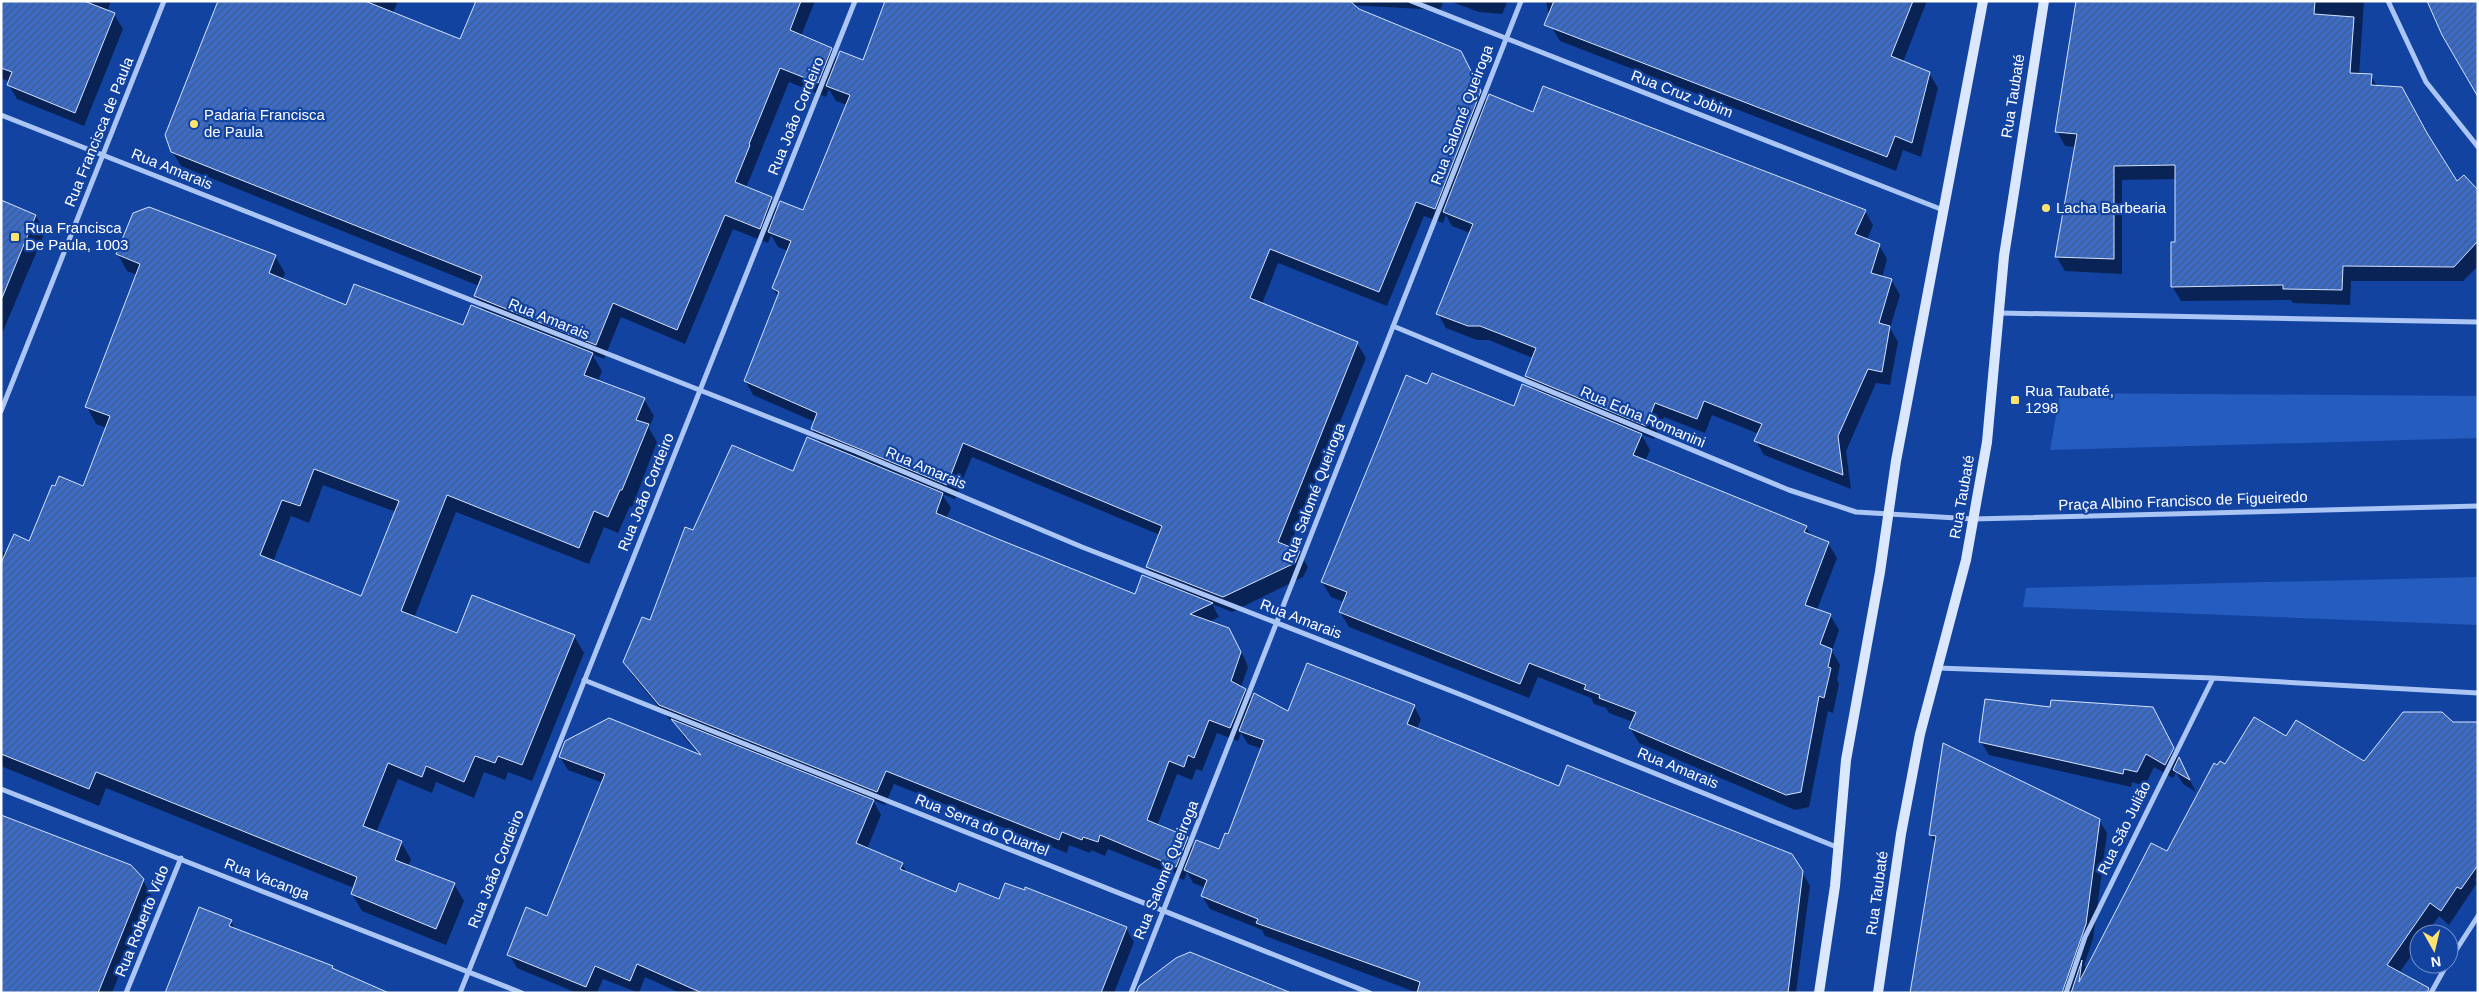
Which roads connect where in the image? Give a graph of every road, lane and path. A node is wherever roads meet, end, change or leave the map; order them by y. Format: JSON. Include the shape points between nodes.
{"nodes":[{"id":1,"x":164,"y":1,"type":"edge"},
{"id":2,"x":855,"y":1,"type":"edge"},
{"id":3,"x":1411,"y":1,"type":"edge"},
{"id":4,"x":1520,"y":1,"type":"edge"},
{"id":5,"x":1983,"y":1,"type":"edge"},
{"id":6,"x":2044,"y":1,"type":"edge"},
{"id":7,"x":2388,"y":1,"type":"edge"},
{"id":8,"x":1505,"y":39,"type":"junction"},
{"id":9,"x":1,"y":115,"type":"edge"},
{"id":10,"x":2478,"y":147,"type":"edge"},
{"id":11,"x":103,"y":155,"type":"junction"},
{"id":12,"x":1944,"y":211,"type":"junction"},
{"id":13,"x":1999,"y":313,"type":"junction"},
{"id":14,"x":2478,"y":322,"type":"edge"},
{"id":15,"x":1393,"y":326,"type":"junction"},
{"id":16,"x":700,"y":392,"type":"junction"},
{"id":17,"x":1,"y":411,"type":"edge"},
{"id":18,"x":2478,"y":506,"type":"edge"},
{"id":19,"x":1888,"y":513,"type":"junction"},
{"id":20,"x":1973,"y":520,"type":"junction"},
{"id":21,"x":1277,"y":623,"type":"junction"},
{"id":22,"x":1938,"y":668,"type":"junction"},
{"id":23,"x":2213,"y":678,"type":"junction"},
{"id":24,"x":584,"y":680,"type":"junction"},
{"id":25,"x":2478,"y":693,"type":"edge"},
{"id":26,"x":1,"y":789,"type":"edge"},
{"id":27,"x":1839,"y":848,"type":"junction"},
{"id":28,"x":181,"y":858,"type":"junction"},
{"id":29,"x":1163,"y":912,"type":"junction"},
{"id":30,"x":2478,"y":916,"type":"edge"},
{"id":31,"x":2459,"y":945,"type":"edge"},
{"id":32,"x":469,"y":971,"type":"junction"},
{"id":33,"x":2441,"y":974,"type":"edge"},
{"id":34,"x":126,"y":993,"type":"edge"},
{"id":35,"x":460,"y":993,"type":"edge"},
{"id":36,"x":522,"y":993,"type":"edge"},
{"id":37,"x":1131,"y":993,"type":"edge"},
{"id":38,"x":1370,"y":993,"type":"edge"},
{"id":39,"x":1820,"y":993,"type":"edge"},
{"id":40,"x":1878,"y":993,"type":"edge"},
{"id":41,"x":2066,"y":993,"type":"edge"},
{"id":42,"x":2431,"y":993,"type":"edge"}],
"edges":[{"from":1,"to":11,"type":"street","name":"Rua Francisca de Paula"},
{"from":2,"to":16,"type":"street","name":"Rua João Cordeiro"},
{"from":3,"to":8,"type":"street","name":"Rua Cruz Jobim"},
{"from":4,"to":8,"type":"street","name":"Rua Salomé Queiroga"},
{"from":5,"to":12,"type":"main road"},
{"from":6,"to":13,"type":"main road","name":"Rua Taubaté","via":[[2004,256]]},
{"from":7,"to":10,"type":"street","via":[[2426,82]]},
{"from":8,"to":12,"type":"street","name":"Rua Cruz Jobim"},
{"from":8,"to":15,"type":"street","name":"Rua Salomé Queiroga"},
{"from":9,"to":11,"type":"street","name":"Rua Amarais"},
{"from":11,"to":16,"type":"street","name":"Rua Amarais"},
{"from":11,"to":17,"type":"street","name":"Rua Francisca de Paula"},
{"from":12,"to":19,"type":"main road"},
{"from":13,"to":14,"type":"street"},
{"from":13,"to":20,"type":"main road","name":"Rua Taubaté","via":[[1986,442]]},
{"from":15,"to":19,"type":"street","name":"Rua Edna Romanini","via":[[1789,490],[1856,512]]},
{"from":15,"to":21,"type":"street","name":"Rua Salomé Queiroga"},
{"from":16,"to":21,"type":"street","name":"Rua Amarais","via":[[857,452],[1082,547]]},
{"from":16,"to":24,"type":"street","name":"Rua João Cordeiro"},
{"from":18,"to":20,"type":"street","name":"Praça Albino Francisco de Figueiredo"},
{"from":19,"to":20,"type":"street","name":"Praça Albino Francisco de Figueiredo"},
{"from":19,"to":27,"type":"main road","via":[[1846,760]]},
{"from":20,"to":22,"type":"main road","name":"Rua Taubaté"},
{"from":21,"to":27,"type":"street","name":"Rua Amarais"},
{"from":21,"to":29,"type":"street","name":"Rua Salomé Queiroga"},
{"from":22,"to":23,"type":"street"},
{"from":22,"to":40,"type":"main road","name":"Rua Taubaté","via":[[1920,734],[1901,834]]},
{"from":23,"to":25,"type":"street"},
{"from":23,"to":41,"type":"street","name":"Rua São Julião","via":[[2089,928]]},
{"from":24,"to":29,"type":"street","name":"Rua Serra do Quartel"},
{"from":24,"to":32,"type":"street","name":"Rua João Cordeiro"},
{"from":26,"to":28,"type":"street","name":"Rua Vacanga"},
{"from":27,"to":39,"type":"main road"},
{"from":28,"to":32,"type":"street","name":"Rua Vacanga"},
{"from":28,"to":34,"type":"street","name":"Rua Roberto Vido"},
{"from":29,"to":37,"type":"street","name":"Rua Salomé Queiroga"},
{"from":29,"to":38,"type":"street","name":"Rua Serra do Quartel"},
{"from":30,"to":31,"type":"street"},
{"from":32,"to":35,"type":"street","name":"Rua João Cordeiro"},
{"from":32,"to":36,"type":"street","name":"Rua Vacanga"},
{"from":33,"to":42,"type":"street"}]}
